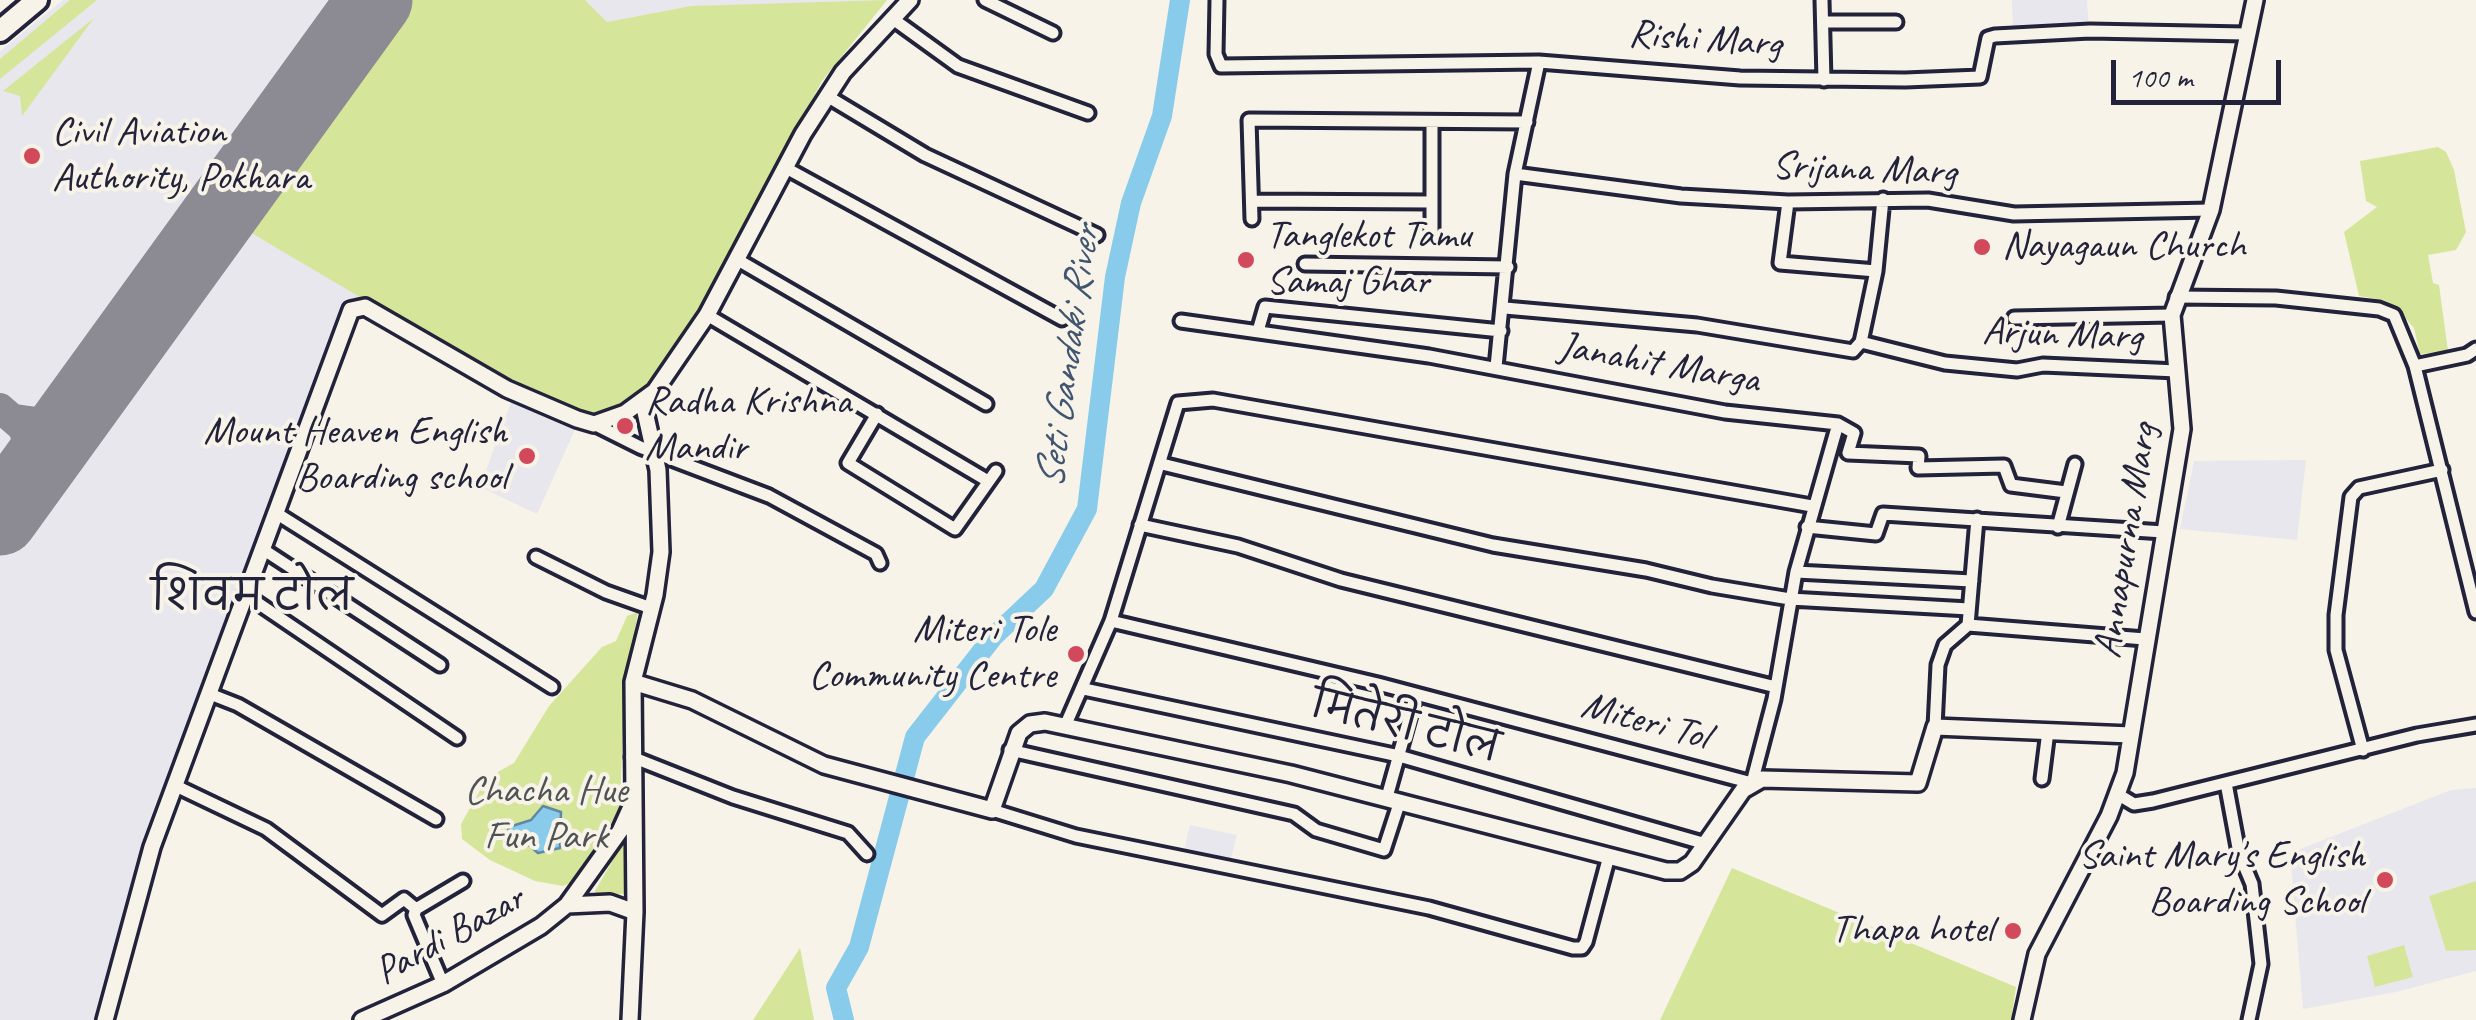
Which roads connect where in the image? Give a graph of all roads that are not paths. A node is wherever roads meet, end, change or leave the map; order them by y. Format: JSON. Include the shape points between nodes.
{"nodes":[{"id":1,"x":37,"y":0,"type":"edge"},
{"id":2,"x":910,"y":0,"type":"edge"},
{"id":3,"x":985,"y":0,"type":"edge"},
{"id":4,"x":1217,"y":0,"type":"edge"},
{"id":5,"x":1822,"y":0,"type":"edge"},
{"id":6,"x":2255,"y":0,"type":"edge"},
{"id":7,"x":893,"y":19,"type":"junction"},
{"id":8,"x":1823,"y":22,"type":"junction"},
{"id":9,"x":1896,"y":22,"type":"dead end"},
{"id":10,"x":0,"y":31,"type":"edge"},
{"id":11,"x":1053,"y":33,"type":"dead end"},
{"id":12,"x":2245,"y":34,"type":"junction"},
{"id":13,"x":1539,"y":62,"type":"junction"},
{"id":14,"x":1824,"y":80,"type":"junction"},
{"id":15,"x":827,"y":96,"type":"junction"},
{"id":16,"x":1088,"y":113,"type":"dead end"},
{"id":17,"x":1432,"y":122,"type":"junction"},
{"id":18,"x":1527,"y":122,"type":"junction"},
{"id":19,"x":786,"y":168,"type":"junction"},
{"id":20,"x":1515,"y":174,"type":"junction"},
{"id":21,"x":1883,"y":199,"type":"junction"},
{"id":22,"x":1252,"y":202,"type":"junction"},
{"id":23,"x":1432,"y":202,"type":"junction"},
{"id":24,"x":1788,"y":202,"type":"junction"},
{"id":25,"x":2211,"y":210,"type":"junction"},
{"id":26,"x":1252,"y":219,"type":"dead end"},
{"id":27,"x":1432,"y":234,"type":"dead end"},
{"id":28,"x":1097,"y":235,"type":"dead end"},
{"id":29,"x":738,"y":260,"type":"junction"},
{"id":30,"x":1305,"y":264,"type":"dead end"},
{"id":31,"x":1508,"y":267,"type":"junction"},
{"id":32,"x":1876,"y":271,"type":"junction"},
{"id":33,"x":2176,"y":297,"type":"junction"},
{"id":34,"x":1505,"y":308,"type":"junction"},
{"id":35,"x":708,"y":315,"type":"junction"},
{"id":36,"x":2172,"y":315,"type":"junction"},
{"id":37,"x":2014,"y":318,"type":"dead end"},
{"id":38,"x":1062,"y":319,"type":"dead end"},
{"id":39,"x":1181,"y":321,"type":"dead end"},
{"id":40,"x":1258,"y":331,"type":"junction"},
{"id":41,"x":1501,"y":332,"type":"junction"},
{"id":42,"x":1861,"y":342,"type":"junction"},
{"id":43,"x":2476,"y":349,"type":"edge"},
{"id":44,"x":2415,"y":366,"type":"junction"},
{"id":45,"x":1496,"y":367,"type":"junction"},
{"id":46,"x":2177,"y":371,"type":"junction"},
{"id":47,"x":643,"y":402,"type":"junction"},
{"id":48,"x":986,"y":404,"type":"dead end"},
{"id":49,"x":877,"y":414,"type":"junction"},
{"id":50,"x":594,"y":424,"type":"junction"},
{"id":51,"x":1838,"y":424,"type":"junction"},
{"id":52,"x":655,"y":452,"type":"junction"},
{"id":53,"x":1162,"y":464,"type":"junction"},
{"id":54,"x":2075,"y":464,"type":"dead end"},
{"id":55,"x":2442,"y":470,"type":"junction"},
{"id":56,"x":2066,"y":492,"type":"junction"},
{"id":57,"x":1812,"y":506,"type":"junction"},
{"id":58,"x":276,"y":513,"type":"junction"},
{"id":59,"x":1977,"y":519,"type":"junction"},
{"id":60,"x":1140,"y":526,"type":"junction"},
{"id":61,"x":1807,"y":527,"type":"junction"},
{"id":62,"x":2058,"y":527,"type":"junction"},
{"id":63,"x":2164,"y":532,"type":"junction"},
{"id":64,"x":264,"y":550,"type":"junction"},
{"id":65,"x":536,"y":557,"type":"dead end"},
{"id":66,"x":880,"y":563,"type":"dead end"},
{"id":67,"x":1796,"y":572,"type":"junction"},
{"id":68,"x":1972,"y":581,"type":"junction"},
{"id":69,"x":246,"y":596,"type":"junction"},
{"id":70,"x":1790,"y":599,"type":"junction"},
{"id":71,"x":651,"y":608,"type":"junction"},
{"id":72,"x":1969,"y":608,"type":"junction"},
{"id":73,"x":2475,"y":610,"type":"edge"},
{"id":74,"x":1112,"y":621,"type":"junction"},
{"id":75,"x":1968,"y":625,"type":"junction"},
{"id":76,"x":2145,"y":639,"type":"junction"},
{"id":77,"x":440,"y":665,"type":"dead end"},
{"id":78,"x":633,"y":682,"type":"junction"},
{"id":79,"x":1776,"y":686,"type":"junction"},
{"id":80,"x":552,"y":687,"type":"dead end"},
{"id":81,"x":1084,"y":689,"type":"junction"},
{"id":82,"x":210,"y":694,"type":"junction"},
{"id":83,"x":1416,"y":694,"type":"junction"},
{"id":84,"x":1066,"y":724,"type":"junction"},
{"id":85,"x":2476,"y":725,"type":"edge"},
{"id":86,"x":1935,"y":727,"type":"junction"},
{"id":87,"x":2048,"y":730,"type":"junction"},
{"id":88,"x":2131,"y":735,"type":"junction"},
{"id":89,"x":458,"y":738,"type":"dead end"},
{"id":90,"x":1010,"y":750,"type":"junction"},
{"id":91,"x":2363,"y":750,"type":"junction"},
{"id":92,"x":1398,"y":756,"type":"junction"},
{"id":93,"x":632,"y":757,"type":"junction"},
{"id":94,"x":2042,"y":780,"type":"dead end"},
{"id":95,"x":1752,"y":783,"type":"junction"},
{"id":96,"x":2226,"y":783,"type":"junction"},
{"id":97,"x":176,"y":786,"type":"junction"},
{"id":98,"x":2119,"y":795,"type":"junction"},
{"id":99,"x":1394,"y":799,"type":"junction"},
{"id":100,"x":632,"y":804,"type":"junction"},
{"id":101,"x":992,"y":810,"type":"junction"},
{"id":102,"x":436,"y":818,"type":"dead end"},
{"id":103,"x":1706,"y":844,"type":"junction"},
{"id":104,"x":867,"y":854,"type":"dead end"},
{"id":105,"x":1610,"y":856,"type":"junction"},
{"id":106,"x":463,"y":881,"type":"dead end"},
{"id":107,"x":567,"y":905,"type":"junction"},
{"id":108,"x":416,"y":909,"type":"junction"},
{"id":109,"x":635,"y":912,"type":"junction"},
{"id":110,"x":442,"y":984,"type":"junction"},
{"id":111,"x":105,"y":1020,"type":"edge"},
{"id":112,"x":362,"y":1020,"type":"edge"},
{"id":113,"x":630,"y":1020,"type":"edge"},
{"id":114,"x":2022,"y":1020,"type":"edge"},
{"id":115,"x":2249,"y":1020,"type":"edge"}],
"edges":[{"from":1,"to":10,"type":"highway"},
{"from":2,"to":7,"type":"main road"},
{"from":3,"to":11,"type":"street"},
{"from":4,"to":13,"type":"street","name":"Rishi Marg","via":[[1219,65]]},
{"from":5,"to":8,"type":"street","name":"Rishi Marg"},
{"from":6,"to":12,"type":"main road","name":"Annapurna Marg"},
{"from":7,"to":15,"type":"main road"},
{"from":7,"to":16,"type":"street","via":[[958,66]]},
{"from":8,"to":9,"type":"street"},
{"from":8,"to":14,"type":"street","name":"Rishi Marg"},
{"from":12,"to":14,"type":"street","name":"Rishi Marg","via":[[2004,35],[1988,38],[1980,77]]},
{"from":12,"to":25,"type":"main road","name":"Annapurna Marg"},
{"from":13,"to":14,"type":"street","name":"Rishi Marg"},
{"from":13,"to":18,"type":"street"},
{"from":15,"to":19,"type":"main road"},
{"from":15,"to":28,"type":"street","via":[[924,155]]},
{"from":17,"to":18,"type":"street"},
{"from":17,"to":22,"type":"street","via":[[1249,120]]},
{"from":17,"to":23,"type":"street"},
{"from":18,"to":20,"type":"street"},
{"from":19,"to":29,"type":"main road"},
{"from":19,"to":38,"type":"street"},
{"from":20,"to":24,"type":"street","name":"Srijana Marg"},
{"from":20,"to":31,"type":"street"},
{"from":21,"to":24,"type":"street","name":"Srijana Marg"},
{"from":21,"to":25,"type":"street","name":"Srijana Marg","via":[[2014,214]]},
{"from":21,"to":32,"type":"street"},
{"from":22,"to":23,"type":"street"},
{"from":22,"to":26,"type":"street"},
{"from":23,"to":27,"type":"street"},
{"from":24,"to":32,"type":"street","via":[[1780,264]]},
{"from":25,"to":33,"type":"main road","name":"Annapurna Marg"},
{"from":29,"to":35,"type":"main road"},
{"from":29,"to":48,"type":"street"},
{"from":30,"to":31,"type":"street"},
{"from":31,"to":34,"type":"street"},
{"from":32,"to":42,"type":"street"},
{"from":33,"to":36,"type":"main road","name":"Annapurna Marg"},
{"from":33,"to":44,"type":"street","via":[[2379,309],[2394,315]]},
{"from":34,"to":41,"type":"street"},
{"from":34,"to":42,"type":"street","name":"Arjun Marg","via":[[1697,325],[1854,351]]},
{"from":35,"to":47,"type":"main road"},
{"from":35,"to":49,"type":"street"},
{"from":36,"to":37,"type":"street"},
{"from":36,"to":46,"type":"main road","name":"Annapurna Marg"},
{"from":39,"to":40,"type":"street","name":"Janahit Marga"},
{"from":40,"to":41,"type":"street","via":[[1265,307]]},
{"from":40,"to":45,"type":"street","name":"Janahit Marga"},
{"from":41,"to":45,"type":"street"},
{"from":42,"to":46,"type":"street","name":"Arjun Marg","via":[[1945,363],[2017,370]]},
{"from":43,"to":44,"type":"street"},
{"from":44,"to":55,"type":"street"},
{"from":45,"to":51,"type":"street","name":"Janahit Marga","via":[[1725,412]]},
{"from":46,"to":63,"type":"main road","name":"Annapurna Marg","via":[[2182,429]]},
{"from":47,"to":50,"type":"main road"},
{"from":47,"to":52,"type":"main road"},
{"from":49,"to":49,"type":"street","via":[[992,476],[955,529],[848,463]]},
{"from":50,"to":52,"type":"street"},
{"from":50,"to":58,"type":"main road","via":[[507,389],[358,306],[348,315]]},
{"from":51,"to":56,"type":"street","via":[[1854,433],[1848,453],[1919,456],[1918,468],[2006,466],[2011,486]]},
{"from":51,"to":57,"type":"street"},
{"from":52,"to":66,"type":"street","via":[[770,496],[868,548]]},
{"from":52,"to":71,"type":"main road","via":[[660,552]]},
{"from":53,"to":57,"type":"street","via":[[1178,403],[1213,400]]},
{"from":53,"to":60,"type":"street"},
{"from":53,"to":70,"type":"street","via":[[1476,541]]},
{"from":54,"to":56,"type":"street"},
{"from":55,"to":73,"type":"street"},
{"from":55,"to":91,"type":"street","via":[[2359,488],[2351,497],[2336,650]]},
{"from":56,"to":62,"type":"street"},
{"from":57,"to":61,"type":"street"},
{"from":58,"to":64,"type":"main road"},
{"from":58,"to":80,"type":"street"},
{"from":59,"to":61,"type":"street","via":[[1883,514],[1876,534]]},
{"from":59,"to":62,"type":"street"},
{"from":59,"to":68,"type":"street"},
{"from":60,"to":74,"type":"street"},
{"from":60,"to":79,"type":"street"},
{"from":61,"to":67,"type":"street"},
{"from":62,"to":63,"type":"street"},
{"from":63,"to":76,"type":"main road","name":"Annapurna Marg"},
{"from":64,"to":69,"type":"main road"},
{"from":64,"to":77,"type":"street"},
{"from":65,"to":71,"type":"street"},
{"from":67,"to":68,"type":"street"},
{"from":67,"to":70,"type":"street"},
{"from":68,"to":72,"type":"street"},
{"from":69,"to":82,"type":"main road"},
{"from":69,"to":89,"type":"street"},
{"from":70,"to":72,"type":"street"},
{"from":70,"to":79,"type":"street"},
{"from":71,"to":78,"type":"main road"},
{"from":72,"to":75,"type":"street"},
{"from":74,"to":81,"type":"street"},
{"from":74,"to":83,"type":"street","name":"Miteri Tol"},
{"from":75,"to":76,"type":"street"},
{"from":75,"to":86,"type":"street","via":[[1945,645],[1938,665]]},
{"from":76,"to":88,"type":"main road","name":"Annapurna Marg"},
{"from":78,"to":93,"type":"main road"},
{"from":78,"to":101,"type":"main road","via":[[692,700],[795,754]]},
{"from":79,"to":95,"type":"street"},
{"from":81,"to":84,"type":"street"},
{"from":81,"to":92,"type":"street","name":"मितेरी टोल"},
{"from":82,"to":97,"type":"main road"},
{"from":82,"to":102,"type":"street"},
{"from":83,"to":92,"type":"street"},
{"from":83,"to":95,"type":"street","name":"Miteri Tol"},
{"from":84,"to":90,"type":"main road","via":[[1030,724]]},
{"from":84,"to":99,"type":"main road","name":"मितेरी टोल"},
{"from":85,"to":91,"type":"street"},
{"from":86,"to":87,"type":"main road"},
{"from":86,"to":95,"type":"main road","name":"Miteri Tol","via":[[1924,777],[1914,784],[1773,778]]},
{"from":87,"to":88,"type":"main road"},
{"from":87,"to":94,"type":"street"},
{"from":88,"to":98,"type":"main road","name":"Annapurna Marg"},
{"from":90,"to":99,"type":"street","via":[[1294,814],[1316,830],[1384,850]]},
{"from":90,"to":101,"type":"main road"},
{"from":91,"to":96,"type":"street"},
{"from":92,"to":99,"type":"street"},
{"from":92,"to":103,"type":"street","name":"मितेरी टोल"},
{"from":93,"to":100,"type":"main road"},
{"from":93,"to":104,"type":"street","via":[[848,833]]},
{"from":95,"to":103,"type":"main road"},
{"from":96,"to":98,"type":"street","via":[[2134,804]]},
{"from":96,"to":115,"type":"street","via":[[2252,884],[2261,964]]},
{"from":97,"to":108,"type":"street","via":[[266,829],[382,915],[404,899]]},
{"from":97,"to":111,"type":"main road","via":[[142,876]]},
{"from":98,"to":114,"type":"main road","name":"Annapurna Marg","via":[[2037,954]]},
{"from":99,"to":105,"type":"main road","name":"मितेरी टोल"},
{"from":100,"to":107,"type":"main road","name":"Pardi Bazar"},
{"from":100,"to":109,"type":"main road"},
{"from":101,"to":105,"type":"street","via":[[1076,836],[1430,908],[1573,948],[1586,942]]},
{"from":103,"to":105,"type":"main road","name":"मितेरी टोल","via":[[1680,871]]},
{"from":106,"to":108,"type":"street"},
{"from":107,"to":109,"type":"main road","name":"Pardi Bazar","via":[[610,902]]},
{"from":107,"to":110,"type":"main road","name":"Pardi Bazar"},
{"from":108,"to":110,"type":"street"},
{"from":109,"to":113,"type":"main road"},
{"from":110,"to":112,"type":"main road","name":"Pardi Bazar"}]}
